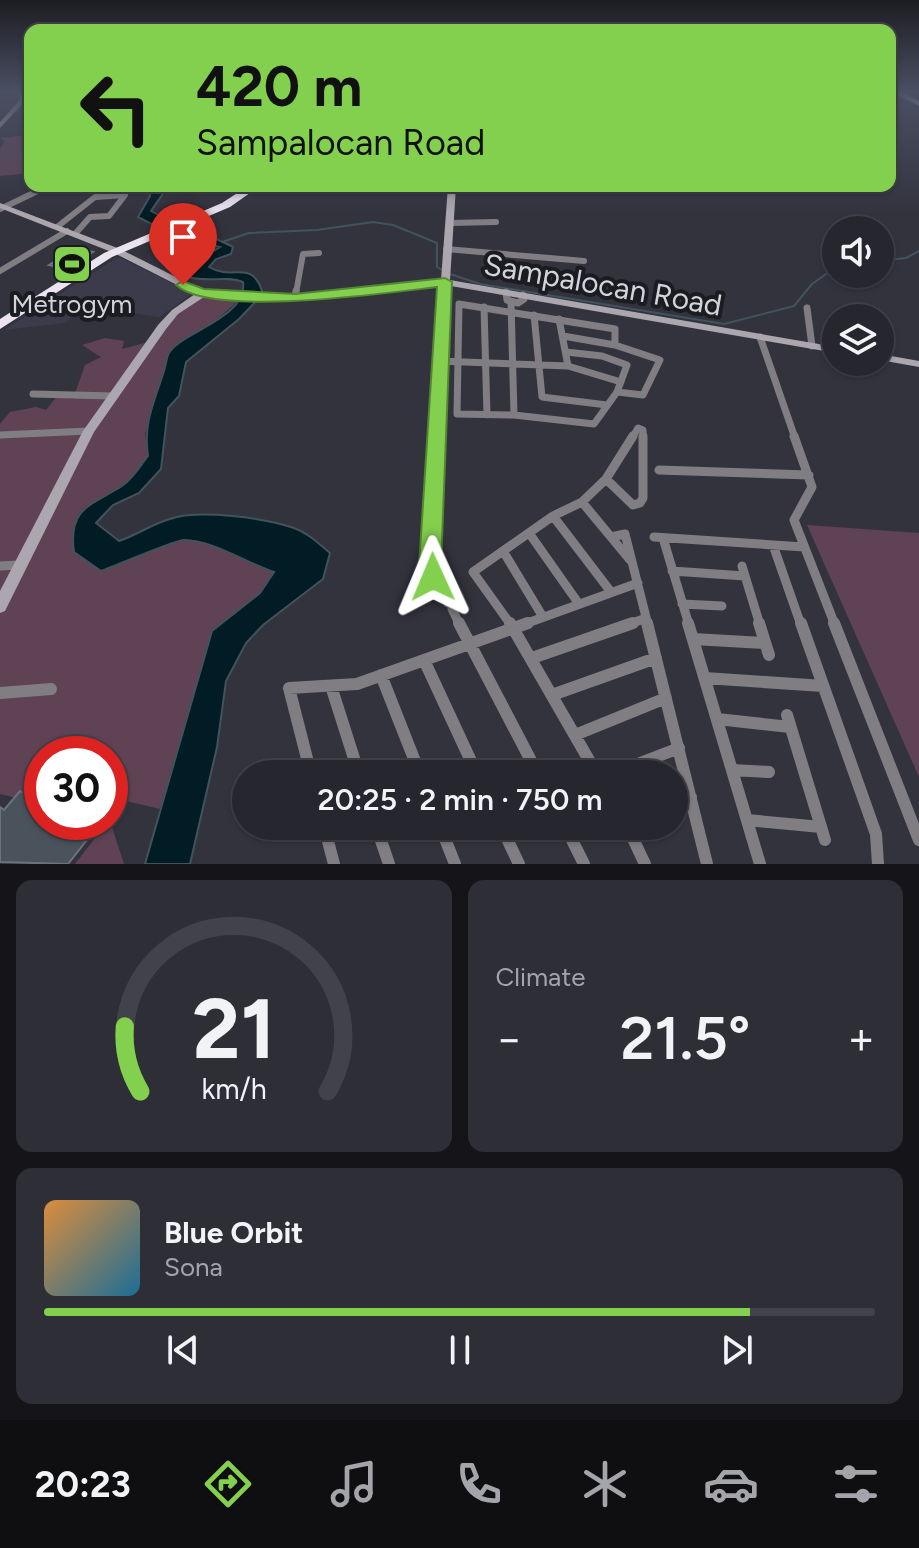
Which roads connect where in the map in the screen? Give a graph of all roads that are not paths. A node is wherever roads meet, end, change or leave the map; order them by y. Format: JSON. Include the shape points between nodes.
{"nodes":[{"id":1,"x":33,"y":192,"type":"edge"},
{"id":2,"x":246,"y":192,"type":"edge"},
{"id":3,"x":452,"y":192,"type":"edge"},
{"id":4,"x":1,"y":207,"type":"edge"},
{"id":5,"x":496,"y":222,"type":"dead end"},
{"id":6,"x":450,"y":223,"type":"junction"},
{"id":7,"x":57,"y":227,"type":"junction"},
{"id":8,"x":71,"y":233,"type":"junction"},
{"id":9,"x":446,"y":249,"type":"junction"},
{"id":10,"x":117,"y":251,"type":"junction"},
{"id":11,"x":319,"y":253,"type":"dead end"},
{"id":12,"x":584,"y":261,"type":"dead end"},
{"id":13,"x":0,"y":271,"type":"edge"},
{"id":14,"x":445,"y":282,"type":"junction"},
{"id":15,"x":202,"y":294,"type":"junction"},
{"id":16,"x":295,"y":298,"type":"junction"},
{"id":17,"x":510,"y":302,"type":"junction"},
{"id":18,"x":484,"y":307,"type":"junction"},
{"id":19,"x":807,"y":308,"type":"dead end"},
{"id":20,"x":534,"y":315,"type":"junction"},
{"id":21,"x":559,"y":319,"type":"junction"},
{"id":22,"x":0,"y":327,"type":"edge"},
{"id":23,"x":563,"y":336,"type":"junction"},
{"id":24,"x":760,"y":337,"type":"junction"},
{"id":25,"x":615,"y":345,"type":"junction"},
{"id":26,"x":812,"y":346,"type":"junction"},
{"id":27,"x":822,"y":348,"type":"edge"},
{"id":28,"x":566,"y":352,"type":"junction"},
{"id":29,"x":894,"y":360,"type":"edge"},
{"id":30,"x":438,"y":361,"type":"junction"},
{"id":31,"x":458,"y":362,"type":"junction"},
{"id":32,"x":486,"y":363,"type":"junction"},
{"id":33,"x":513,"y":364,"type":"junction"},
{"id":34,"x":919,"y":364,"type":"edge"},
{"id":35,"x":539,"y":365,"type":"junction"},
{"id":36,"x":568,"y":366,"type":"junction"},
{"id":37,"x":621,"y":382,"type":"junction"},
{"id":38,"x":617,"y":392,"type":"junction"},
{"id":39,"x":33,"y":394,"type":"dead end"},
{"id":40,"x":113,"y":396,"type":"junction"},
{"id":41,"x":607,"y":405,"type":"junction"},
{"id":42,"x":487,"y":415,"type":"junction"},
{"id":43,"x":514,"y":415,"type":"junction"},
{"id":44,"x":89,"y":431,"type":"junction"},
{"id":45,"x":0,"y":435,"type":"edge"},
{"id":46,"x":659,"y":470,"type":"dead end"},
{"id":47,"x":809,"y":475,"type":"junction"},
{"id":48,"x":606,"y":479,"type":"junction"},
{"id":49,"x":582,"y":502,"type":"junction"},
{"id":50,"x":553,"y":516,"type":"junction"},
{"id":51,"x":529,"y":533,"type":"junction"},
{"id":52,"x":773,"y":545,"type":"junction"},
{"id":53,"x":804,"y":547,"type":"junction"},
{"id":54,"x":503,"y":551,"type":"junction"},
{"id":55,"x":19,"y":565,"type":"junction"},
{"id":56,"x":0,"y":566,"type":"edge"},
{"id":57,"x":672,"y":571,"type":"junction"},
{"id":58,"x":638,"y":583,"type":"junction"},
{"id":59,"x":611,"y":592,"type":"junction"},
{"id":60,"x":579,"y":604,"type":"junction"},
{"id":61,"x":682,"y":604,"type":"junction"},
{"id":62,"x":0,"y":606,"type":"edge"},
{"id":63,"x":722,"y":606,"type":"dead end"},
{"id":64,"x":543,"y":617,"type":"junction"},
{"id":65,"x":646,"y":618,"type":"junction"},
{"id":66,"x":514,"y":628,"type":"junction"},
{"id":67,"x":693,"y":639,"type":"junction"},
{"id":68,"x":471,"y":643,"type":"junction"},
{"id":69,"x":532,"y":658,"type":"junction"},
{"id":70,"x":656,"y":658,"type":"junction"},
{"id":71,"x":424,"y":660,"type":"junction"},
{"id":72,"x":381,"y":675,"type":"junction"},
{"id":73,"x":705,"y":678,"type":"junction"},
{"id":74,"x":331,"y":686,"type":"junction"},
{"id":75,"x":823,"y":686,"type":"junction"},
{"id":76,"x":51,"y":689,"type":"dead end"},
{"id":77,"x":0,"y":693,"type":"edge"},
{"id":78,"x":552,"y":695,"type":"junction"},
{"id":79,"x":666,"y":698,"type":"junction"},
{"id":80,"x":717,"y":719,"type":"junction"},
{"id":81,"x":575,"y":735,"type":"junction"},
{"id":82,"x":679,"y":748,"type":"junction"},
{"id":83,"x":307,"y":760,"type":"edge"},
{"id":84,"x":355,"y":760,"type":"edge"},
{"id":85,"x":414,"y":760,"type":"edge"},
{"id":86,"x":470,"y":760,"type":"edge"},
{"id":87,"x":531,"y":760,"type":"edge"},
{"id":88,"x":589,"y":760,"type":"edge"},
{"id":89,"x":648,"y":760,"type":"edge"},
{"id":90,"x":732,"y":770,"type":"junction"},
{"id":91,"x":769,"y":772,"type":"dead end"},
{"id":92,"x":691,"y":797,"type":"junction"},
{"id":93,"x":688,"y":798,"type":"edge"},
{"id":94,"x":747,"y":820,"type":"junction"},
{"id":95,"x":328,"y":840,"type":"edge"},
{"id":96,"x":381,"y":840,"type":"edge"},
{"id":97,"x":446,"y":840,"type":"edge"},
{"id":98,"x":508,"y":840,"type":"edge"},
{"id":99,"x":572,"y":840,"type":"edge"},
{"id":100,"x":634,"y":840,"type":"edge"},
{"id":101,"x":919,"y":840,"type":"edge"},
{"id":102,"x":334,"y":864,"type":"edge"},
{"id":103,"x":389,"y":864,"type":"edge"},
{"id":104,"x":455,"y":864,"type":"edge"},
{"id":105,"x":519,"y":864,"type":"edge"},
{"id":106,"x":584,"y":864,"type":"edge"},
{"id":107,"x":645,"y":864,"type":"edge"},
{"id":108,"x":707,"y":864,"type":"edge"},
{"id":109,"x":760,"y":864,"type":"edge"},
{"id":110,"x":878,"y":864,"type":"edge"}],
"edges":[{"from":1,"to":4,"type":"street"},
{"from":2,"to":10,"type":"highway"},
{"from":3,"to":6,"type":"main road"},
{"from":4,"to":7,"type":"main road"},
{"from":5,"to":6,"type":"street"},
{"from":6,"to":9,"type":"main road"},
{"from":7,"to":8,"type":"main road"},
{"from":7,"to":8,"type":"street","via":[[95,197],[125,195],[109,216],[90,217]]},
{"from":8,"to":10,"type":"main road"},
{"from":8,"to":13,"type":"street"},
{"from":9,"to":12,"type":"street"},
{"from":9,"to":14,"type":"main road"},
{"from":10,"to":15,"type":"main road"},
{"from":10,"to":22,"type":"highway"},
{"from":11,"to":16,"type":"street","via":[[303,254]]},
{"from":14,"to":16,"type":"main road","name":"Sampalocan Road"},
{"from":14,"to":17,"type":"main road","name":"Sampalocan Road"},
{"from":14,"to":30,"type":"street"},
{"from":15,"to":16,"type":"main road","name":"Sampalocan Road"},
{"from":15,"to":40,"type":"main road","via":[[175,312]]},
{"from":17,"to":18,"type":"street"},
{"from":17,"to":20,"type":"street"},
{"from":17,"to":24,"type":"main road","name":"Sampalocan Road","via":[[523,295]]},
{"from":17,"to":33,"type":"street"},
{"from":18,"to":31,"type":"street","via":[[459,304]]},
{"from":18,"to":32,"type":"street"},
{"from":19,"to":26,"type":"street"},
{"from":20,"to":21,"type":"street"},
{"from":20,"to":35,"type":"street"},
{"from":21,"to":23,"type":"street"},
{"from":21,"to":25,"type":"street","via":[[615,329]]},
{"from":23,"to":25,"type":"street"},
{"from":23,"to":28,"type":"street"},
{"from":24,"to":26,"type":"main road","name":"Sampalocan Road"},
{"from":24,"to":47,"type":"street"},
{"from":25,"to":38,"type":"street","via":[[660,360],[643,395]]},
{"from":26,"to":27,"type":"main road","name":"Sampalocan Road"},
{"from":28,"to":36,"type":"street"},
{"from":28,"to":37,"type":"street","via":[[627,365]]},
{"from":29,"to":34,"type":"main road"},
{"from":30,"to":31,"type":"street"},
{"from":30,"to":68,"type":"street","via":[[430,566]]},
{"from":31,"to":32,"type":"street"},
{"from":31,"to":42,"type":"street","via":[[457,414]]},
{"from":32,"to":33,"type":"street"},
{"from":32,"to":42,"type":"street"},
{"from":33,"to":35,"type":"street"},
{"from":33,"to":43,"type":"street"},
{"from":35,"to":36,"type":"street"},
{"from":35,"to":41,"type":"street","via":[[542,397]]},
{"from":36,"to":37,"type":"street"},
{"from":37,"to":38,"type":"street"},
{"from":38,"to":41,"type":"street"},
{"from":39,"to":40,"type":"street"},
{"from":40,"to":44,"type":"main road"},
{"from":41,"to":43,"type":"street","via":[[594,424]]},
{"from":42,"to":43,"type":"street"},
{"from":44,"to":45,"type":"street"},
{"from":44,"to":55,"type":"main road"},
{"from":46,"to":47,"type":"street"},
{"from":47,"to":53,"type":"street","via":[[812,494],[794,520]]},
{"from":48,"to":48,"type":"street","via":[[633,505],[640,503],[643,430],[638,428]]},
{"from":48,"to":49,"type":"street"},
{"from":49,"to":50,"type":"street"},
{"from":49,"to":58,"type":"street","via":[[611,537],[625,534]]},
{"from":50,"to":51,"type":"street"},
{"from":50,"to":59,"type":"street"},
{"from":51,"to":54,"type":"street"},
{"from":51,"to":60,"type":"street"},
{"from":52,"to":53,"type":"street"},
{"from":52,"to":57,"type":"street","via":[[658,538]]},
{"from":52,"to":75,"type":"street"},
{"from":53,"to":101,"type":"street"},
{"from":54,"to":64,"type":"street"},
{"from":54,"to":66,"type":"street","via":[[473,572]]},
{"from":55,"to":56,"type":"street"},
{"from":55,"to":62,"type":"main road"},
{"from":57,"to":61,"type":"street"},
{"from":57,"to":67,"type":"street","via":[[743,571],[767,649]]},
{"from":58,"to":59,"type":"street"},
{"from":58,"to":65,"type":"street"},
{"from":59,"to":60,"type":"street"},
{"from":60,"to":64,"type":"street"},
{"from":61,"to":63,"type":"street"},
{"from":61,"to":67,"type":"street"},
{"from":64,"to":66,"type":"street"},
{"from":65,"to":69,"type":"street"},
{"from":65,"to":70,"type":"street"},
{"from":66,"to":68,"type":"street"},
{"from":66,"to":69,"type":"street"},
{"from":67,"to":73,"type":"street"},
{"from":68,"to":71,"type":"street"},
{"from":68,"to":87,"type":"street"},
{"from":69,"to":78,"type":"street"},
{"from":70,"to":78,"type":"street"},
{"from":70,"to":79,"type":"street"},
{"from":71,"to":72,"type":"street"},
{"from":71,"to":86,"type":"street"},
{"from":72,"to":74,"type":"street"},
{"from":72,"to":85,"type":"street"},
{"from":73,"to":75,"type":"street"},
{"from":73,"to":80,"type":"street"},
{"from":74,"to":83,"type":"street","via":[[289,688]]},
{"from":74,"to":84,"type":"street"},
{"from":75,"to":110,"type":"street","via":[[876,834]]},
{"from":76,"to":77,"type":"street"},
{"from":78,"to":81,"type":"street"},
{"from":79,"to":81,"type":"street"},
{"from":79,"to":82,"type":"street"},
{"from":80,"to":90,"type":"street"},
{"from":80,"to":94,"type":"street","via":[[789,721],[823,834]]},
{"from":81,"to":88,"type":"street"},
{"from":82,"to":89,"type":"street"},
{"from":82,"to":92,"type":"street"},
{"from":90,"to":91,"type":"street"},
{"from":90,"to":94,"type":"street"},
{"from":92,"to":93,"type":"street"},
{"from":92,"to":108,"type":"street"},
{"from":94,"to":109,"type":"street"},
{"from":95,"to":102,"type":"street"},
{"from":96,"to":103,"type":"street"},
{"from":97,"to":104,"type":"street"},
{"from":98,"to":105,"type":"street"},
{"from":99,"to":106,"type":"street"},
{"from":100,"to":107,"type":"street"}]}
